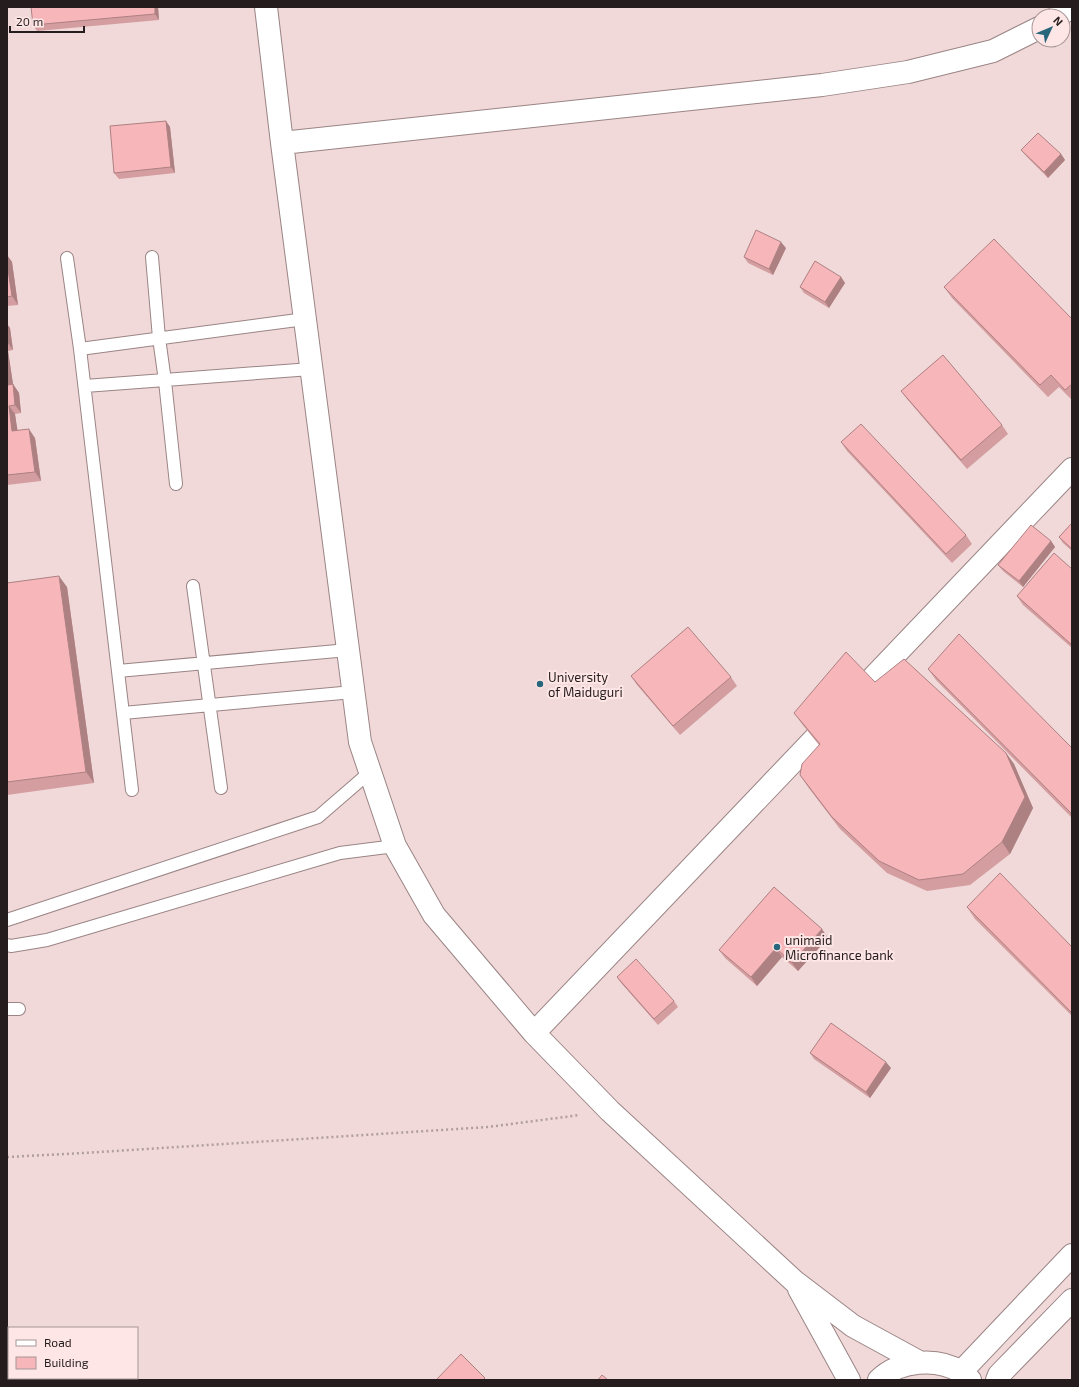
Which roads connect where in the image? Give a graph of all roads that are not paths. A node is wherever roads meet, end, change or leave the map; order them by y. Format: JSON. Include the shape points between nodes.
{"nodes":[{"id":1,"x":266,"y":7,"type":"edge"},
{"id":2,"x":1031,"y":32,"type":"edge"},
{"id":3,"x":282,"y":144,"type":"junction"},
{"id":4,"x":152,"y":257,"type":"dead end"},
{"id":5,"x":67,"y":258,"type":"dead end"},
{"id":6,"x":304,"y":319,"type":"junction"},
{"id":7,"x":159,"y":338,"type":"junction"},
{"id":8,"x":80,"y":349,"type":"junction"},
{"id":9,"x":311,"y":370,"type":"junction"},
{"id":10,"x":165,"y":381,"type":"junction"},
{"id":11,"x":85,"y":386,"type":"junction"},
{"id":12,"x":1072,"y":469,"type":"edge"},
{"id":13,"x":176,"y":484,"type":"dead end"},
{"id":14,"x":193,"y":586,"type":"dead end"},
{"id":15,"x":348,"y":650,"type":"junction"},
{"id":16,"x":204,"y":663,"type":"junction"},
{"id":17,"x":118,"y":671,"type":"junction"},
{"id":18,"x":353,"y":692,"type":"junction"},
{"id":19,"x":209,"y":705,"type":"junction"},
{"id":20,"x":123,"y":713,"type":"junction"},
{"id":21,"x":370,"y":772,"type":"junction"},
{"id":22,"x":221,"y":788,"type":"dead end"},
{"id":23,"x":132,"y":790,"type":"dead end"},
{"id":24,"x":395,"y":846,"type":"junction"},
{"id":25,"x":7,"y":920,"type":"edge"},
{"id":26,"x":7,"y":945,"type":"edge"},
{"id":27,"x":534,"y":1033,"type":"junction"},
{"id":28,"x":1072,"y":1255,"type":"edge"},
{"id":29,"x":794,"y":1281,"type":"junction"},
{"id":30,"x":1072,"y":1300,"type":"edge"},
{"id":31,"x":919,"y":1362,"type":"junction"},
{"id":32,"x":966,"y":1376,"type":"edge"},
{"id":33,"x":849,"y":1380,"type":"edge"},
{"id":34,"x":879,"y":1380,"type":"edge"},
{"id":35,"x":997,"y":1380,"type":"edge"}],
"edges":[{"from":1,"to":3,"type":"street"},
{"from":2,"to":3,"type":"street","via":[[993,51],[908,72],[830,84]]},
{"from":3,"to":6,"type":"street"},
{"from":4,"to":7,"type":"lane"},
{"from":5,"to":8,"type":"lane"},
{"from":6,"to":7,"type":"lane"},
{"from":6,"to":9,"type":"street"},
{"from":7,"to":8,"type":"lane"},
{"from":7,"to":10,"type":"lane"},
{"from":8,"to":11,"type":"lane"},
{"from":9,"to":10,"type":"lane"},
{"from":9,"to":15,"type":"street"},
{"from":10,"to":11,"type":"lane"},
{"from":10,"to":13,"type":"lane"},
{"from":11,"to":17,"type":"lane"},
{"from":12,"to":27,"type":"street"},
{"from":14,"to":16,"type":"lane"},
{"from":15,"to":16,"type":"lane"},
{"from":15,"to":18,"type":"street"},
{"from":16,"to":17,"type":"lane"},
{"from":16,"to":19,"type":"lane"},
{"from":17,"to":20,"type":"lane"},
{"from":18,"to":19,"type":"lane"},
{"from":18,"to":21,"type":"street","via":[[360,742]]},
{"from":19,"to":20,"type":"lane"},
{"from":19,"to":22,"type":"lane"},
{"from":20,"to":23,"type":"lane"},
{"from":21,"to":24,"type":"street"},
{"from":21,"to":25,"type":"lane","via":[[318,817]]},
{"from":24,"to":26,"type":"lane","via":[[340,853],[47,940]]},
{"from":24,"to":27,"type":"street","via":[[434,915]]},
{"from":27,"to":29,"type":"street","via":[[610,1111]]},
{"from":28,"to":32,"type":"street"},
{"from":29,"to":31,"type":"street","via":[[853,1326]]},
{"from":29,"to":33,"type":"street"},
{"from":30,"to":35,"type":"street"},
{"from":31,"to":32,"type":"street","via":[[940,1364]]},
{"from":31,"to":34,"type":"street","via":[[901,1366]]}]}
